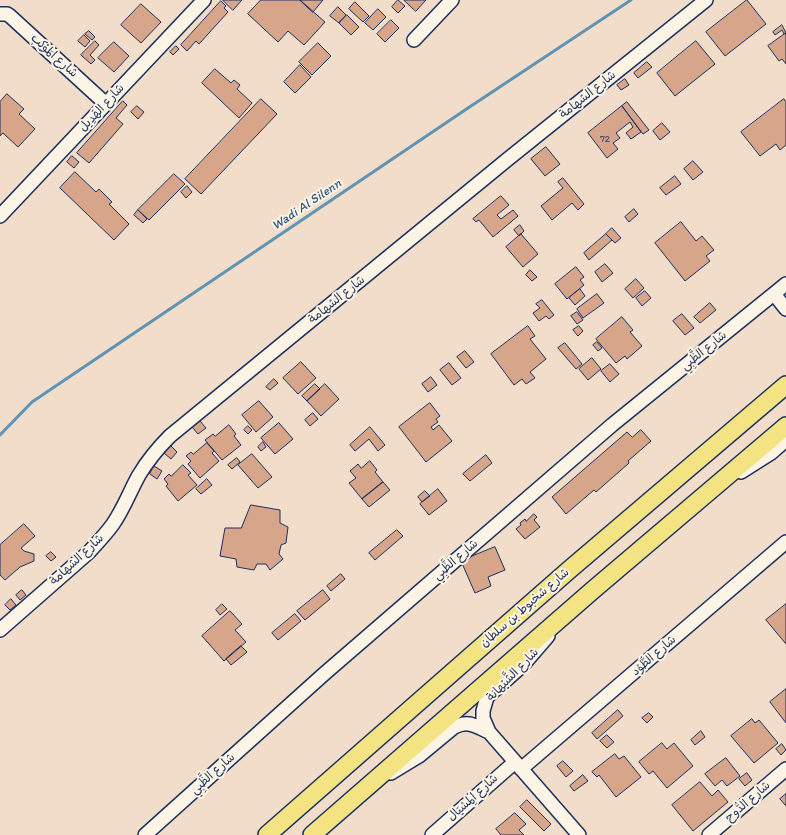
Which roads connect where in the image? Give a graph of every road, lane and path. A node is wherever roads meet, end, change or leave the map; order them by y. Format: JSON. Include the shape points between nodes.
{"nodes":[{"id":1,"x":204,"y":0,"type":"edge"},
{"id":2,"x":452,"y":0,"type":"edge"},
{"id":3,"x":706,"y":0,"type":"edge"},
{"id":4,"x":0,"y":14,"type":"edge"},
{"id":5,"x":414,"y":40,"type":"dead end"},
{"id":6,"x":106,"y":104,"type":"junction"},
{"id":7,"x":0,"y":216,"type":"edge"},
{"id":8,"x":786,"y":284,"type":"edge"},
{"id":9,"x":774,"y":294,"type":"junction"},
{"id":10,"x":786,"y":309,"type":"edge"},
{"id":11,"x":786,"y":376,"type":"edge"},
{"id":12,"x":781,"y":389,"type":"edge"},
{"id":13,"x":786,"y":426,"type":"edge"},
{"id":14,"x":786,"y":440,"type":"edge"},
{"id":15,"x":722,"y":480,"type":"junction"},
{"id":16,"x":786,"y":542,"type":"edge"},
{"id":17,"x":557,"y":621,"type":"junction"},
{"id":18,"x":0,"y":630,"type":"edge"},
{"id":19,"x":489,"y":732,"type":"junction"},
{"id":20,"x":518,"y":765,"type":"junction"},
{"id":21,"x":786,"y":769,"type":"edge"},
{"id":22,"x":371,"y":783,"type":"junction"},
{"id":23,"x":146,"y":835,"type":"edge"},
{"id":24,"x":267,"y":835,"type":"edge"},
{"id":25,"x":312,"y":835,"type":"edge"},
{"id":26,"x":432,"y":835,"type":"edge"},
{"id":27,"x":580,"y":835,"type":"edge"},
{"id":28,"x":710,"y":835,"type":"edge"}],
"edges":[{"from":1,"to":6,"type":"street","name":"شارع الهَدِيل"},
{"from":2,"to":5,"type":"street"},
{"from":3,"to":18,"type":"street","name":"شارع الشهامة","via":[[170,436],[145,465],[122,509],[102,539]]},
{"from":4,"to":6,"type":"street","name":"شارع المَوْكِب","via":[[10,16]]},
{"from":6,"to":7,"type":"street","name":"شارع الهَدِيل"},
{"from":8,"to":9,"type":"street","name":"شارع الظَّبِي"},
{"from":9,"to":10,"type":"street"},
{"from":9,"to":23,"type":"street","name":"شارع الظَّبِي","via":[[612,426],[324,674]]},
{"from":11,"to":12,"type":"street"},
{"from":12,"to":24,"type":"main road","name":"شارع شخبوط بن سلطان","via":[[563,575]]},
{"from":13,"to":15,"type":"main road"},
{"from":14,"to":15,"type":"street","via":[[759,461]]},
{"from":15,"to":17,"type":"main road"},
{"from":16,"to":20,"type":"street","name":"شارع الطَّوْد"},
{"from":17,"to":19,"type":"street","name":"شارع الشَّبْهانة","via":[[550,634],[532,655],[487,697],[483,718]]},
{"from":17,"to":22,"type":"main road"},
{"from":19,"to":20,"type":"street","name":"شارع الشَّبْهانة"},
{"from":19,"to":22,"type":"street","name":"شارع الشَّبْهانة","via":[[473,724],[460,724],[407,764]]},
{"from":20,"to":26,"type":"street","name":"شارع المِسْيَال"},
{"from":20,"to":27,"type":"street","name":"شارع الشَّبْهانة"},
{"from":21,"to":28,"type":"street","name":"شارع الدُّوح"},
{"from":22,"to":25,"type":"main road"}]}
